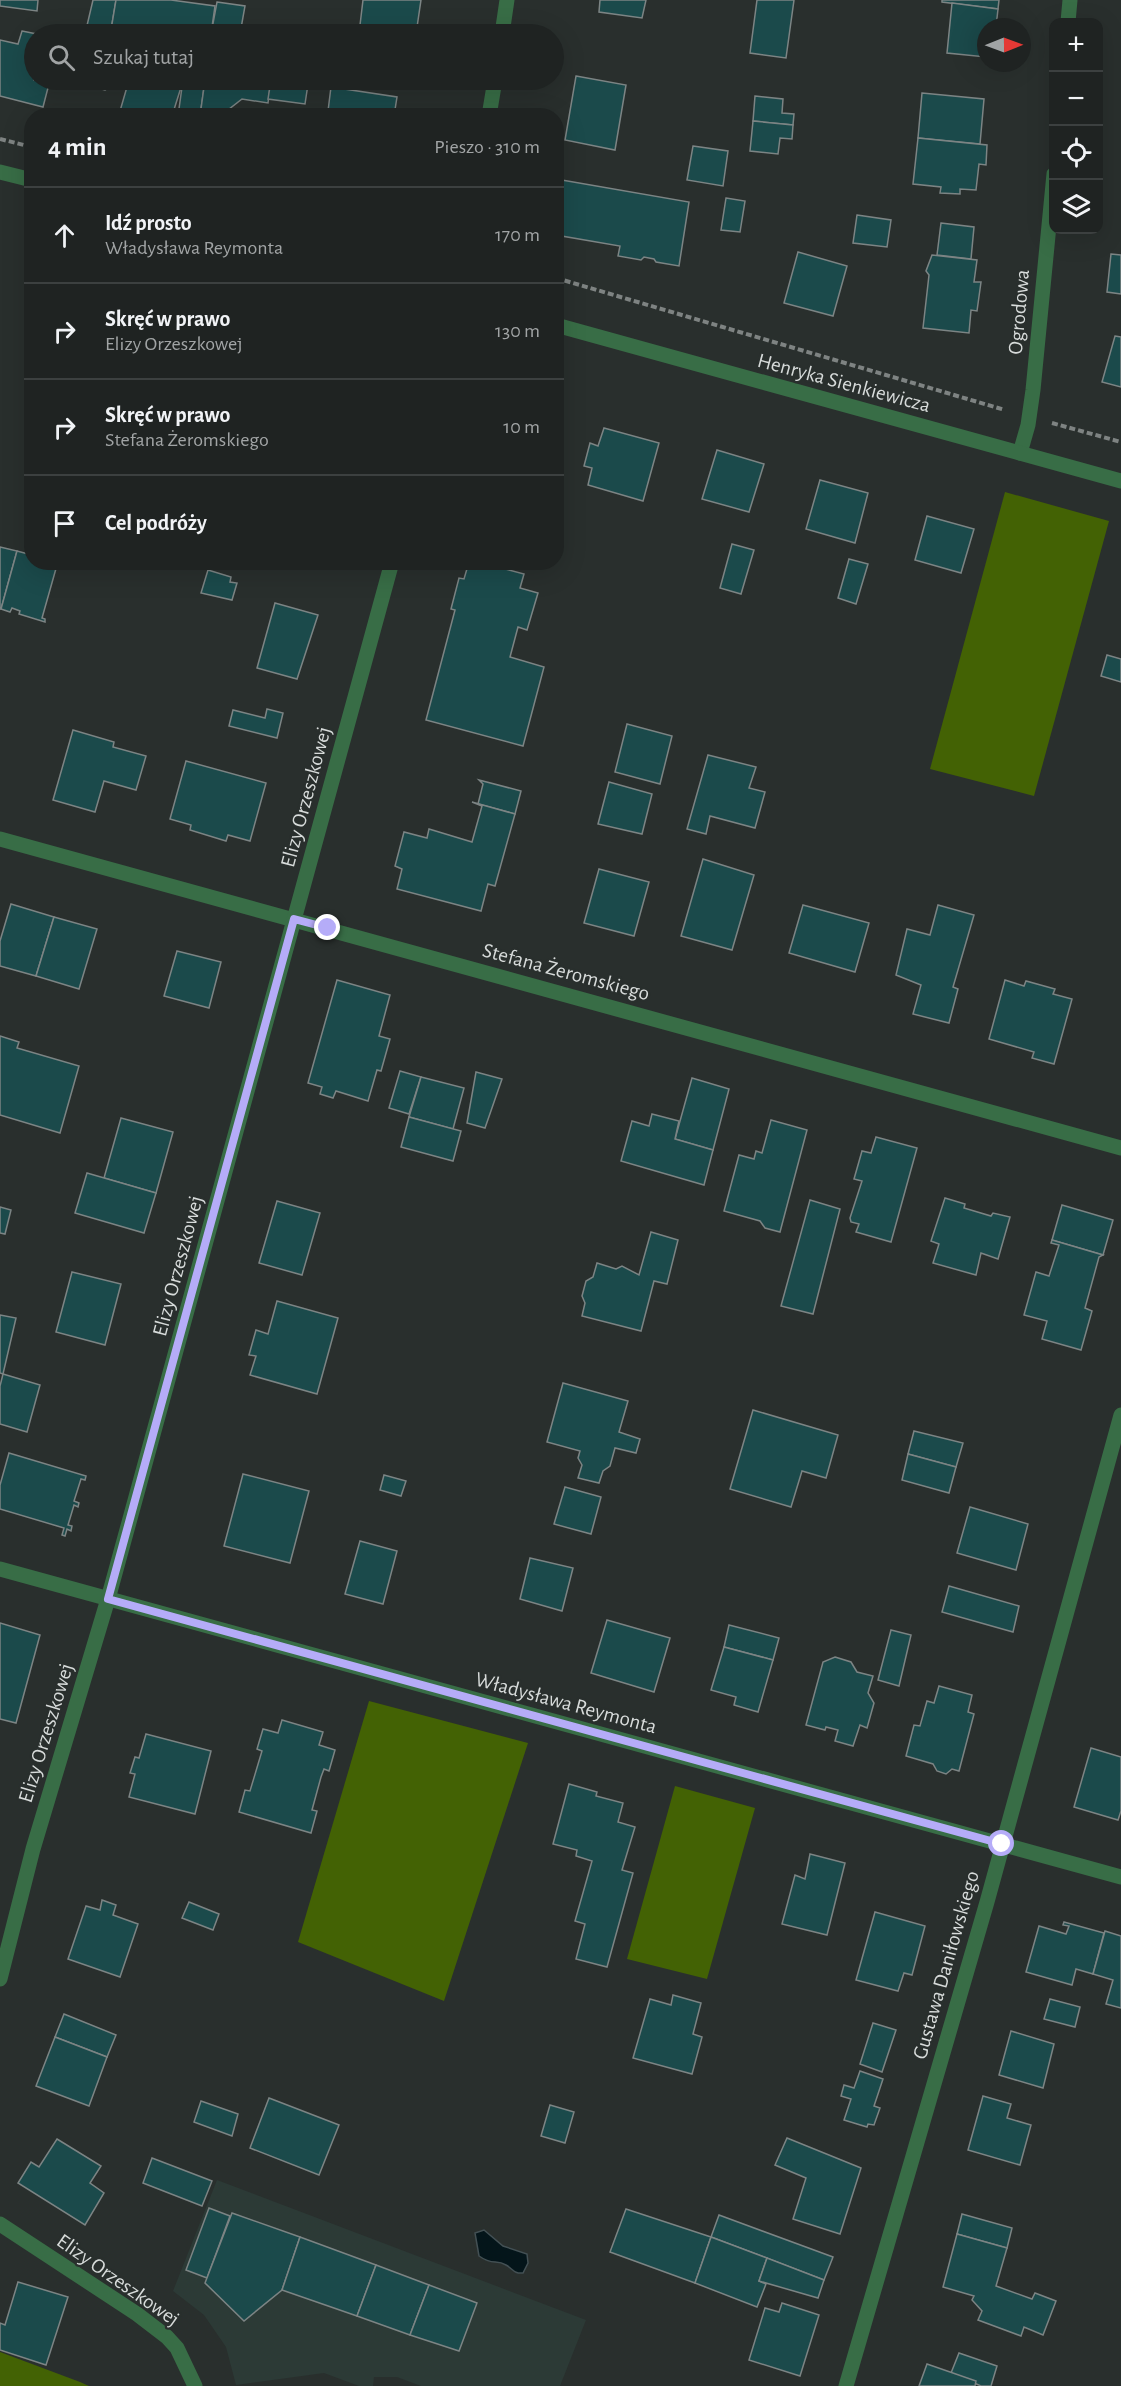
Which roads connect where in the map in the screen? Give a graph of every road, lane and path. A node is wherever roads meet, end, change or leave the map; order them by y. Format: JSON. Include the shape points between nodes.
{"nodes":[{"id":1,"x":507,"y":0,"type":"edge"},
{"id":2,"x":1070,"y":0,"type":"edge"},
{"id":3,"x":1068,"y":18,"type":"edge"},
{"id":4,"x":503,"y":24,"type":"edge"},
{"id":5,"x":493,"y":90,"type":"edge"},
{"id":6,"x":490,"y":108,"type":"edge"},
{"id":7,"x":0,"y":139,"type":"edge"},
{"id":8,"x":24,"y":145,"type":"edge"},
{"id":9,"x":0,"y":172,"type":"edge"},
{"id":10,"x":24,"y":178,"type":"edge"},
{"id":11,"x":1052,"y":180,"type":"edge"},
{"id":12,"x":564,"y":280,"type":"edge"},
{"id":13,"x":564,"y":327,"type":"edge"},
{"id":14,"x":1013,"y":412,"type":"dead end"},
{"id":15,"x":1045,"y":421,"type":"dead end"},
{"id":16,"x":1121,"y":442,"type":"edge"},
{"id":17,"x":1020,"y":453,"type":"junction"},
{"id":18,"x":1121,"y":481,"type":"edge"},
{"id":19,"x":390,"y":570,"type":"edge"},
{"id":20,"x":0,"y":839,"type":"edge"},
{"id":21,"x":294,"y":919,"type":"junction"},
{"id":22,"x":1121,"y":1148,"type":"edge"},
{"id":23,"x":1121,"y":1415,"type":"edge"},
{"id":24,"x":0,"y":1569,"type":"edge"},
{"id":25,"x":108,"y":1599,"type":"junction"},
{"id":26,"x":1002,"y":1844,"type":"junction"},
{"id":27,"x":1121,"y":1877,"type":"edge"},
{"id":28,"x":0,"y":1979,"type":"edge"},
{"id":29,"x":0,"y":2224,"type":"edge"},
{"id":30,"x":195,"y":2386,"type":"edge"},
{"id":31,"x":846,"y":2386,"type":"edge"}],
"edges":[{"from":1,"to":4,"type":"street"},
{"from":2,"to":3,"type":"street"},
{"from":5,"to":6,"type":"street"},
{"from":7,"to":8,"type":"path"},
{"from":9,"to":10,"type":"street"},
{"from":11,"to":17,"type":"street","name":"Ogrodowa","via":[[1033,390]]},
{"from":12,"to":14,"type":"path"},
{"from":13,"to":17,"type":"street","name":"Henryka Sienkiewicza"},
{"from":15,"to":16,"type":"path"},
{"from":17,"to":18,"type":"street","name":"Henryka Sienkiewicza"},
{"from":19,"to":21,"type":"street","name":"Elizy Orzeszkowej"},
{"from":20,"to":21,"type":"street","name":"Stefana Żeromskiego"},
{"from":21,"to":22,"type":"street","name":"Stefana Żeromskiego"},
{"from":21,"to":25,"type":"street","name":"Elizy Orzeszkowej"},
{"from":23,"to":26,"type":"street","name":"Gustawa Daniłowskiego"},
{"from":24,"to":25,"type":"street","name":"Władysława Reymonta"},
{"from":25,"to":26,"type":"street","name":"Władysława Reymonta"},
{"from":25,"to":28,"type":"street","name":"Elizy Orzeszkowej","via":[[33,1849]]},
{"from":26,"to":27,"type":"street","name":"Władysława Reymonta"},
{"from":26,"to":31,"type":"street","name":"Gustawa Daniłowskiego"},
{"from":29,"to":30,"type":"street","name":"Elizy Orzeszkowej","via":[[167,2337],[177,2348]]}]}
